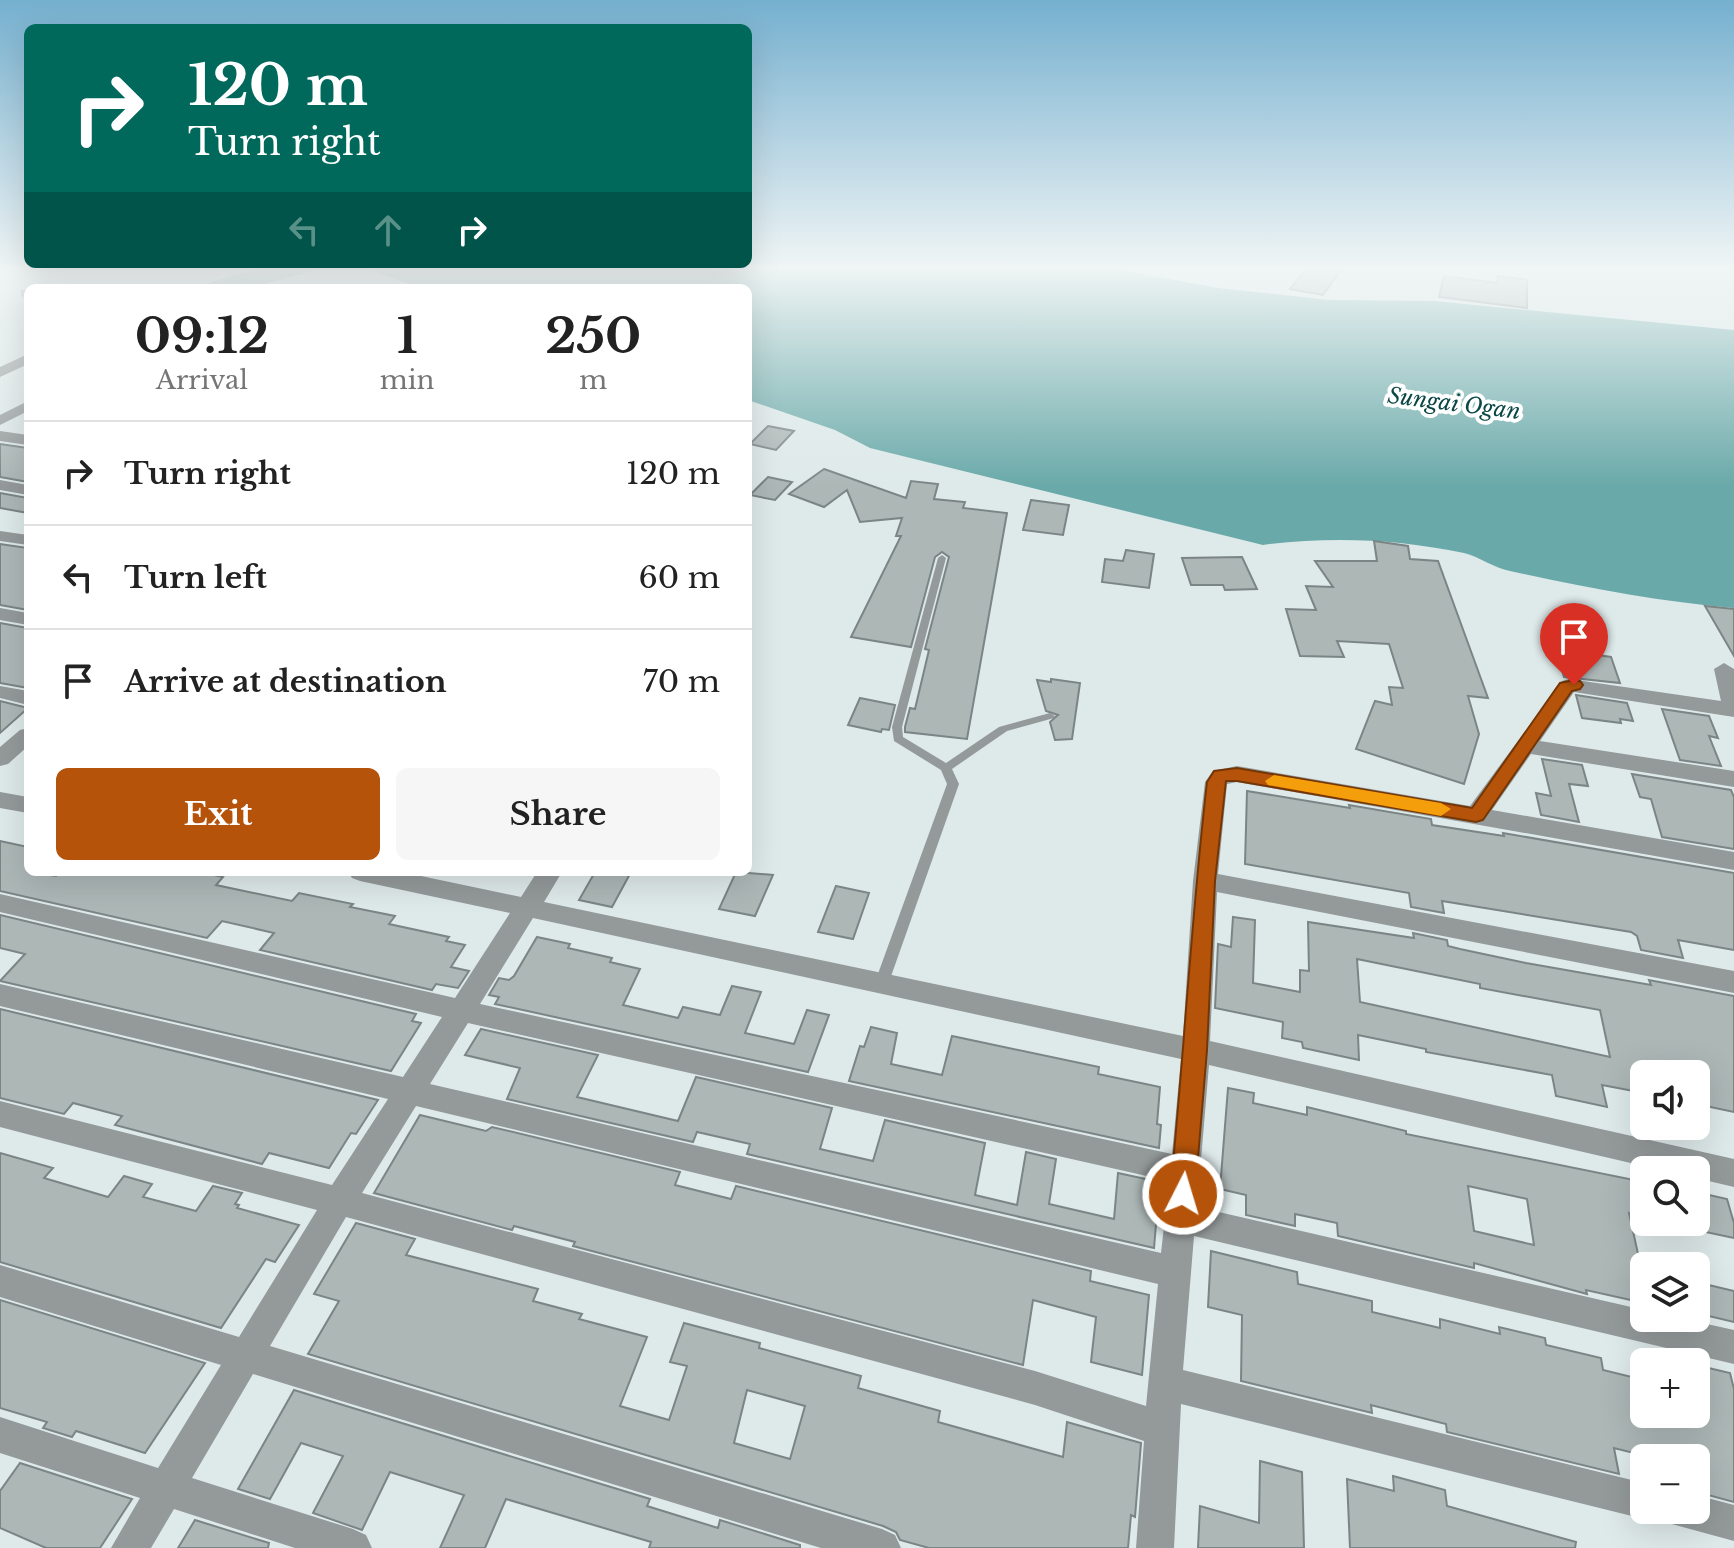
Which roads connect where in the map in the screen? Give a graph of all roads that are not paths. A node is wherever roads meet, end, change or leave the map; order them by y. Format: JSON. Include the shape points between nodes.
{"nodes":[{"id":1,"x":24,"y":360,"type":"edge"},
{"id":2,"x":0,"y":373,"type":"edge"},
{"id":3,"x":24,"y":407,"type":"edge"},
{"id":4,"x":0,"y":421,"type":"edge"},
{"id":5,"x":0,"y":436,"type":"edge"},
{"id":6,"x":24,"y":439,"type":"edge"},
{"id":7,"x":0,"y":485,"type":"edge"},
{"id":8,"x":24,"y":489,"type":"edge"},
{"id":9,"x":0,"y":536,"type":"edge"},
{"id":10,"x":24,"y":539,"type":"edge"},
{"id":11,"x":942,"y":558,"type":"dead end"},
{"id":12,"x":0,"y":614,"type":"edge"},
{"id":13,"x":24,"y":618,"type":"edge"},
{"id":14,"x":1724,"y":669,"type":"dead end"},
{"id":15,"x":0,"y":692,"type":"edge"},
{"id":16,"x":24,"y":697,"type":"edge"},
{"id":17,"x":1734,"y":708,"type":"edge"},
{"id":18,"x":1050,"y":716,"type":"dead end"},
{"id":19,"x":24,"y":738,"type":"edge"},
{"id":20,"x":1524,"y":746,"type":"junction"},
{"id":21,"x":0,"y":759,"type":"edge"},
{"id":22,"x":946,"y":768,"type":"junction"},
{"id":23,"x":1734,"y":779,"type":"edge"},
{"id":24,"x":0,"y":800,"type":"edge"},
{"id":25,"x":24,"y":804,"type":"edge"},
{"id":26,"x":1476,"y":815,"type":"junction"},
{"id":27,"x":1734,"y":861,"type":"edge"},
{"id":28,"x":380,"y":876,"type":"edge"},
{"id":29,"x":548,"y":876,"type":"edge"},
{"id":30,"x":1205,"y":881,"type":"junction"},
{"id":31,"x":0,"y":903,"type":"edge"},
{"id":32,"x":529,"y":906,"type":"junction"},
{"id":33,"x":882,"y":982,"type":"junction"},
{"id":34,"x":1734,"y":982,"type":"edge"},
{"id":35,"x":0,"y":995,"type":"edge"},
{"id":36,"x":462,"y":1011,"type":"junction"},
{"id":37,"x":1196,"y":1050,"type":"junction"},
{"id":38,"x":411,"y":1091,"type":"junction"},
{"id":39,"x":0,"y":1114,"type":"edge"},
{"id":40,"x":1185,"y":1171,"type":"junction"},
{"id":41,"x":1734,"y":1173,"type":"edge"},
{"id":42,"x":339,"y":1201,"type":"junction"},
{"id":43,"x":1180,"y":1218,"type":"junction"},
{"id":44,"x":1175,"y":1272,"type":"junction"},
{"id":45,"x":0,"y":1281,"type":"edge"},
{"id":46,"x":1734,"y":1347,"type":"edge"},
{"id":47,"x":246,"y":1356,"type":"junction"},
{"id":48,"x":1165,"y":1383,"type":"junction"},
{"id":49,"x":1162,"y":1429,"type":"junction"},
{"id":50,"x":0,"y":1435,"type":"edge"},
{"id":51,"x":166,"y":1488,"type":"junction"},
{"id":52,"x":1630,"y":1498,"type":"edge"},
{"id":53,"x":1710,"y":1517,"type":"edge"},
{"id":54,"x":1734,"y":1523,"type":"edge"},
{"id":55,"x":130,"y":1548,"type":"edge"},
{"id":56,"x":353,"y":1548,"type":"edge"},
{"id":57,"x":882,"y":1548,"type":"edge"},
{"id":58,"x":1155,"y":1548,"type":"edge"}],
"edges":[{"from":1,"to":2,"type":"street"},
{"from":3,"to":4,"type":"street"},
{"from":5,"to":6,"type":"street"},
{"from":7,"to":8,"type":"street"},
{"from":9,"to":10,"type":"street"},
{"from":11,"to":22,"type":"lane","via":[[897,727],[898,739]]},
{"from":12,"to":13,"type":"street"},
{"from":14,"to":17,"type":"street"},
{"from":15,"to":16,"type":"street"},
{"from":17,"to":20,"type":"street","via":[[1569,685]]},
{"from":18,"to":22,"type":"lane","via":[[1003,729]]},
{"from":19,"to":21,"type":"street"},
{"from":20,"to":23,"type":"street"},
{"from":20,"to":26,"type":"street"},
{"from":22,"to":33,"type":"lane","via":[[953,784]]},
{"from":24,"to":25,"type":"street"},
{"from":26,"to":27,"type":"street"},
{"from":26,"to":30,"type":"street","via":[[1237,774],[1221,776],[1216,782]]},
{"from":28,"to":32,"type":"street"},
{"from":29,"to":32,"type":"street"},
{"from":30,"to":34,"type":"street"},
{"from":30,"to":37,"type":"street"},
{"from":31,"to":36,"type":"street"},
{"from":32,"to":33,"type":"street"},
{"from":32,"to":36,"type":"street"},
{"from":33,"to":37,"type":"street"},
{"from":35,"to":38,"type":"street"},
{"from":36,"to":38,"type":"street"},
{"from":36,"to":40,"type":"street"},
{"from":37,"to":40,"type":"street"},
{"from":37,"to":41,"type":"street"},
{"from":38,"to":42,"type":"street"},
{"from":38,"to":44,"type":"street"},
{"from":39,"to":42,"type":"street"},
{"from":40,"to":43,"type":"street"},
{"from":42,"to":47,"type":"street"},
{"from":42,"to":49,"type":"street","via":[[1035,1388]]},
{"from":43,"to":44,"type":"street"},
{"from":43,"to":46,"type":"street"},
{"from":44,"to":48,"type":"street"},
{"from":45,"to":47,"type":"street"},
{"from":47,"to":51,"type":"street"},
{"from":47,"to":57,"type":"street"},
{"from":48,"to":49,"type":"street"},
{"from":48,"to":52,"type":"street"},
{"from":49,"to":58,"type":"street"},
{"from":50,"to":51,"type":"street"},
{"from":51,"to":55,"type":"street"},
{"from":51,"to":56,"type":"street"},
{"from":53,"to":54,"type":"street"}]}
